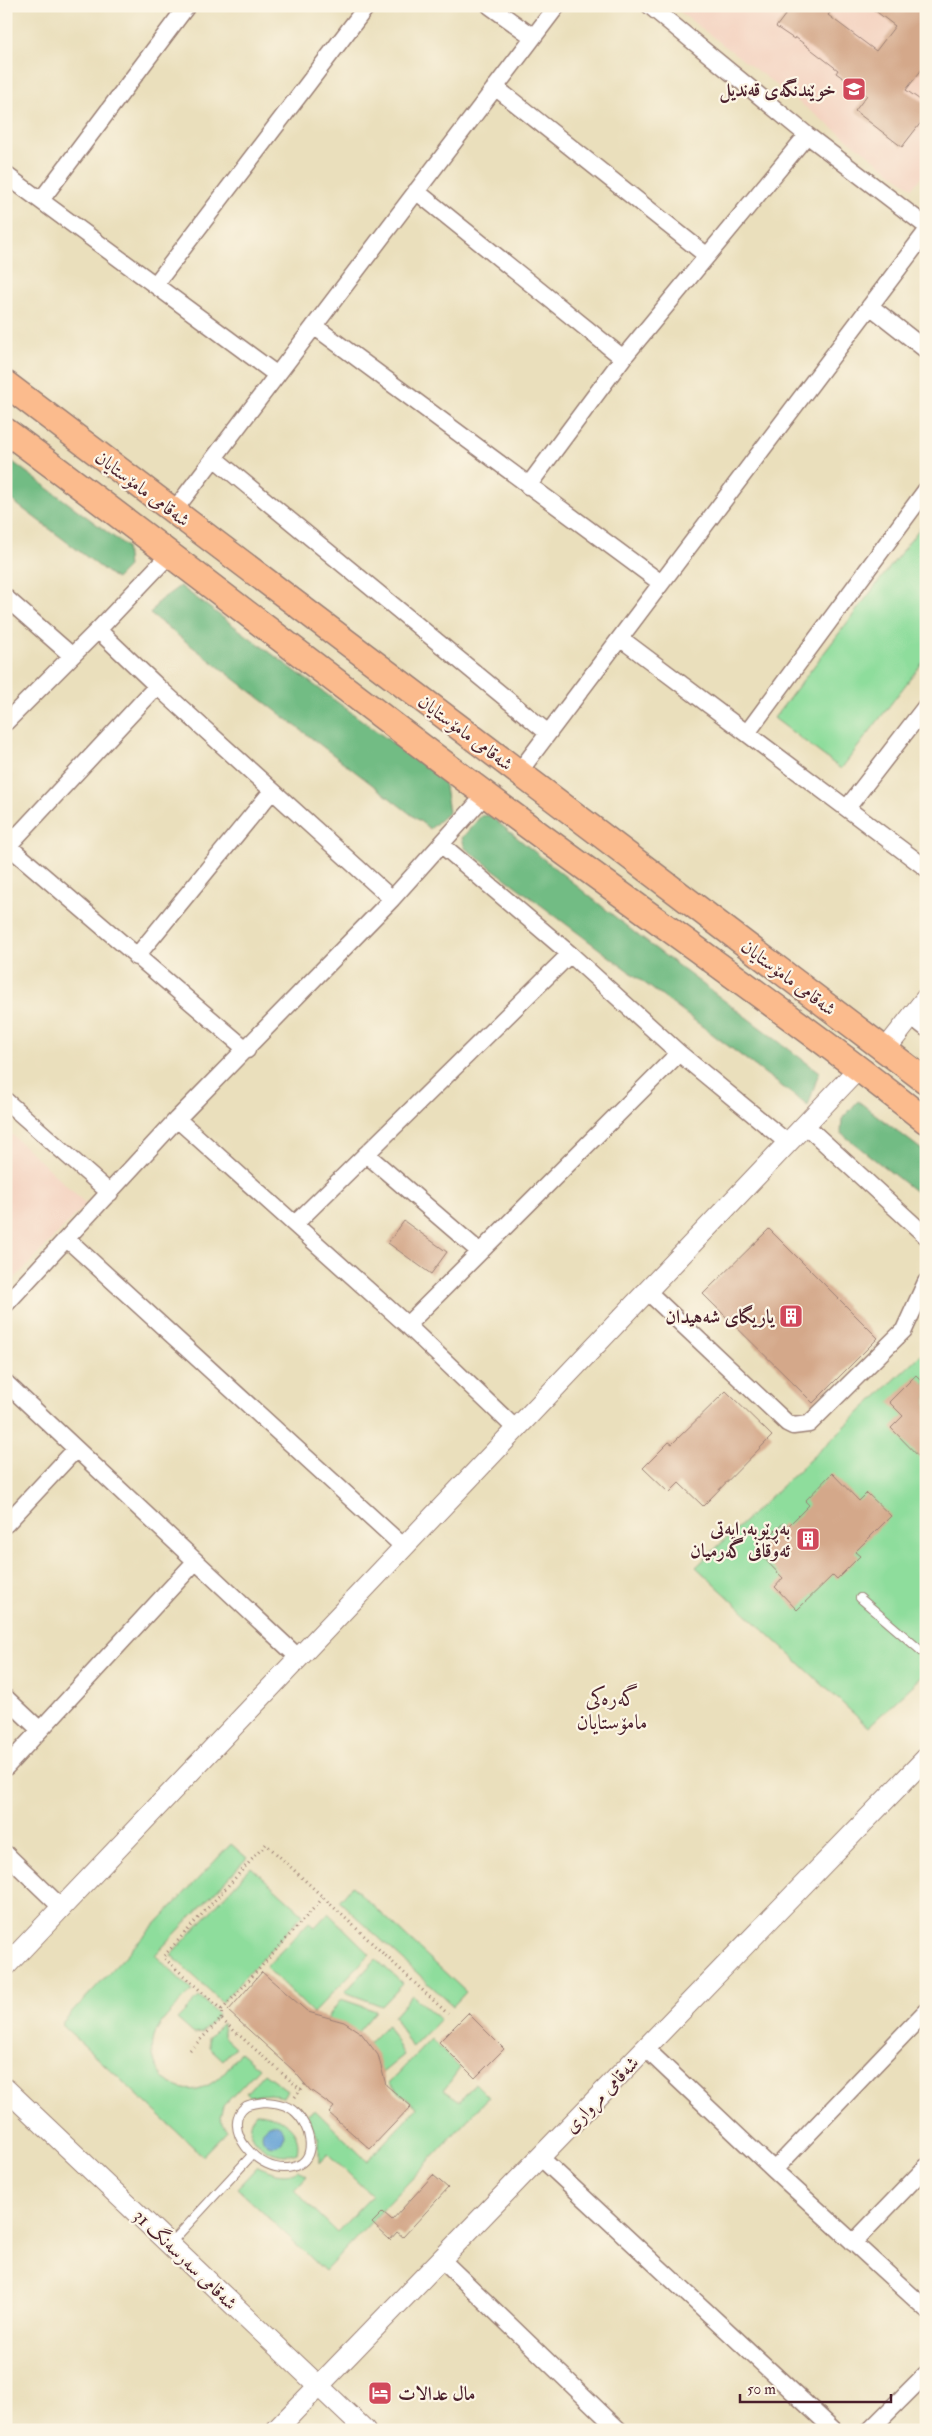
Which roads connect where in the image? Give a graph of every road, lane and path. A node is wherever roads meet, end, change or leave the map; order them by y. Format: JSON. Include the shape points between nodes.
{"nodes":[{"id":1,"x":187,"y":6,"type":"edge"},
{"id":2,"x":367,"y":6,"type":"edge"},
{"id":3,"x":490,"y":6,"type":"edge"},
{"id":4,"x":557,"y":6,"type":"edge"},
{"id":5,"x":650,"y":6,"type":"edge"},
{"id":6,"x":533,"y":37,"type":"junction"},
{"id":7,"x":495,"y":88,"type":"junction"},
{"id":8,"x":807,"y":135,"type":"junction"},
{"id":9,"x":6,"y":175,"type":"edge"},
{"id":10,"x":416,"y":191,"type":"junction"},
{"id":11,"x":40,"y":200,"type":"junction"},
{"id":12,"x":926,"y":226,"type":"edge"},
{"id":13,"x":926,"y":232,"type":"edge"},
{"id":14,"x":706,"y":255,"type":"junction"},
{"id":15,"x":155,"y":286,"type":"junction"},
{"id":16,"x":870,"y":306,"type":"junction"},
{"id":17,"x":314,"y":326,"type":"junction"},
{"id":18,"x":926,"y":350,"type":"edge"},
{"id":19,"x":623,"y":358,"type":"junction"},
{"id":20,"x":277,"y":376,"type":"junction"},
{"id":21,"x":6,"y":384,"type":"edge"},
{"id":22,"x":6,"y":431,"type":"edge"},
{"id":23,"x":214,"y":458,"type":"junction"},
{"id":24,"x":528,"y":486,"type":"junction"},
{"id":25,"x":926,"y":490,"type":"edge"},
{"id":26,"x":173,"y":512,"type":"junction"},
{"id":27,"x":171,"y":553,"type":"junction"},
{"id":28,"x":661,"y":584,"type":"junction"},
{"id":29,"x":6,"y":598,"type":"edge"},
{"id":30,"x":98,"y":630,"type":"junction"},
{"id":31,"x":620,"y":638,"type":"junction"},
{"id":32,"x":71,"y":655,"type":"junction"},
{"id":33,"x":157,"y":686,"type":"junction"},
{"id":34,"x":926,"y":706,"type":"edge"},
{"id":35,"x":6,"y":722,"type":"edge"},
{"id":36,"x":548,"y":733,"type":"junction"},
{"id":37,"x":747,"y":733,"type":"junction"},
{"id":38,"x":519,"y":772,"type":"junction"},
{"id":39,"x":272,"y":790,"type":"junction"},
{"id":40,"x":485,"y":795,"type":"junction"},
{"id":41,"x":847,"y":808,"type":"junction"},
{"id":42,"x":7,"y":845,"type":"edge"},
{"id":43,"x":442,"y":845,"type":"junction"},
{"id":44,"x":926,"y":868,"type":"edge"},
{"id":45,"x":392,"y":899,"type":"junction"},
{"id":46,"x":570,"y":954,"type":"junction"},
{"id":47,"x":136,"y":957,"type":"junction"},
{"id":48,"x":926,"y":998,"type":"edge"},
{"id":49,"x":919,"y":1022,"type":"edge"},
{"id":50,"x":247,"y":1050,"type":"junction"},
{"id":51,"x":885,"y":1050,"type":"junction"},
{"id":52,"x":679,"y":1053,"type":"junction"},
{"id":53,"x":859,"y":1068,"type":"junction"},
{"id":54,"x":926,"y":1081,"type":"edge"},
{"id":55,"x":6,"y":1101,"type":"edge"},
{"id":56,"x":177,"y":1119,"type":"junction"},
{"id":57,"x":926,"y":1121,"type":"edge"},
{"id":58,"x":805,"y":1125,"type":"junction"},
{"id":59,"x":788,"y":1143,"type":"junction"},
{"id":60,"x":366,"y":1154,"type":"junction"},
{"id":61,"x":110,"y":1192,"type":"junction"},
{"id":62,"x":296,"y":1223,"type":"junction"},
{"id":63,"x":926,"y":1236,"type":"edge"},
{"id":64,"x":67,"y":1239,"type":"junction"},
{"id":65,"x":480,"y":1252,"type":"junction"},
{"id":66,"x":926,"y":1282,"type":"edge"},
{"id":67,"x":647,"y":1291,"type":"junction"},
{"id":68,"x":6,"y":1304,"type":"edge"},
{"id":69,"x":407,"y":1325,"type":"junction"},
{"id":70,"x":6,"y":1383,"type":"edge"},
{"id":71,"x":516,"y":1429,"type":"junction"},
{"id":72,"x":76,"y":1449,"type":"junction"},
{"id":73,"x":6,"y":1524,"type":"edge"},
{"id":74,"x":404,"y":1547,"type":"junction"},
{"id":75,"x":195,"y":1562,"type":"junction"},
{"id":76,"x":860,"y":1598,"type":"dead end"},
{"id":77,"x":926,"y":1654,"type":"edge"},
{"id":78,"x":299,"y":1658,"type":"junction"},
{"id":79,"x":6,"y":1698,"type":"edge"},
{"id":80,"x":40,"y":1730,"type":"junction"},
{"id":81,"x":926,"y":1758,"type":"edge"},
{"id":82,"x":6,"y":1767,"type":"edge"},
{"id":83,"x":6,"y":1854,"type":"edge"},
{"id":84,"x":323,"y":1898,"type":"junction"},
{"id":85,"x":62,"y":1908,"type":"junction"},
{"id":86,"x":6,"y":1966,"type":"edge"},
{"id":87,"x":222,"y":2010,"type":"junction"},
{"id":88,"x":926,"y":2011,"type":"edge"},
{"id":89,"x":448,"y":2014,"type":"dead end"},
{"id":90,"x":221,"y":2019,"type":"junction"},
{"id":91,"x":645,"y":2048,"type":"junction"},
{"id":92,"x":190,"y":2050,"type":"dead end"},
{"id":93,"x":6,"y":2088,"type":"edge"},
{"id":94,"x":301,"y":2090,"type":"dead end"},
{"id":95,"x":252,"y":2156,"type":"junction"},
{"id":96,"x":540,"y":2157,"type":"junction"},
{"id":97,"x":926,"y":2167,"type":"edge"},
{"id":98,"x":774,"y":2170,"type":"junction"},
{"id":99,"x":170,"y":2244,"type":"junction"},
{"id":100,"x":853,"y":2244,"type":"junction"},
{"id":101,"x":441,"y":2258,"type":"junction"},
{"id":102,"x":926,"y":2309,"type":"edge"},
{"id":103,"x":926,"y":2374,"type":"edge"},
{"id":104,"x":318,"y":2386,"type":"junction"},
{"id":105,"x":276,"y":2430,"type":"edge"},
{"id":106,"x":365,"y":2430,"type":"edge"},
{"id":107,"x":619,"y":2430,"type":"edge"},
{"id":108,"x":834,"y":2430,"type":"edge"},
{"id":109,"x":870,"y":2430,"type":"edge"}],
"edges":[{"from":1,"to":11,"type":"street"},
{"from":2,"to":15,"type":"street"},
{"from":3,"to":6,"type":"street"},
{"from":4,"to":6,"type":"street"},
{"from":5,"to":8,"type":"street"},
{"from":6,"to":7,"type":"street"},
{"from":7,"to":10,"type":"street"},
{"from":7,"to":14,"type":"street"},
{"from":8,"to":12,"type":"street"},
{"from":8,"to":14,"type":"street"},
{"from":9,"to":11,"type":"street"},
{"from":10,"to":17,"type":"street"},
{"from":10,"to":19,"type":"street"},
{"from":11,"to":15,"type":"street"},
{"from":13,"to":16,"type":"street"},
{"from":14,"to":19,"type":"street"},
{"from":15,"to":20,"type":"street"},
{"from":16,"to":18,"type":"street"},
{"from":16,"to":28,"type":"street"},
{"from":17,"to":20,"type":"street"},
{"from":17,"to":24,"type":"street"},
{"from":19,"to":24,"type":"street"},
{"from":20,"to":23,"type":"street"},
{"from":21,"to":26,"type":"main road","name":"شەقامی مامۆستایان"},
{"from":22,"to":27,"type":"main road","name":"شەقامی مامۆستایان"},
{"from":23,"to":26,"type":"street"},
{"from":23,"to":36,"type":"street"},
{"from":24,"to":28,"type":"street"},
{"from":25,"to":37,"type":"street"},
{"from":26,"to":38,"type":"main road","name":"شەقامی مامۆستایان"},
{"from":27,"to":30,"type":"street"},
{"from":27,"to":40,"type":"main road","name":"شەقامی مامۆستایان"},
{"from":28,"to":31,"type":"street"},
{"from":29,"to":32,"type":"street"},
{"from":30,"to":32,"type":"street"},
{"from":30,"to":33,"type":"street"},
{"from":31,"to":36,"type":"street"},
{"from":31,"to":37,"type":"street"},
{"from":32,"to":35,"type":"street"},
{"from":33,"to":39,"type":"street"},
{"from":33,"to":42,"type":"street"},
{"from":34,"to":41,"type":"street"},
{"from":36,"to":38,"type":"street"},
{"from":37,"to":41,"type":"street"},
{"from":38,"to":51,"type":"main road","name":"شەقامی مامۆستایان"},
{"from":39,"to":45,"type":"street"},
{"from":39,"to":47,"type":"street"},
{"from":40,"to":43,"type":"street"},
{"from":40,"to":53,"type":"main road","name":"شەقامی مامۆستایان"},
{"from":41,"to":44,"type":"street"},
{"from":42,"to":47,"type":"street"},
{"from":43,"to":45,"type":"street"},
{"from":43,"to":46,"type":"street"},
{"from":45,"to":50,"type":"street"},
{"from":46,"to":52,"type":"street"},
{"from":46,"to":60,"type":"street"},
{"from":47,"to":50,"type":"street"},
{"from":48,"to":49,"type":"street"},
{"from":49,"to":51,"type":"street"},
{"from":50,"to":56,"type":"street"},
{"from":51,"to":54,"type":"main road","name":"شەقامی مامۆستایان"},
{"from":52,"to":59,"type":"street"},
{"from":52,"to":65,"type":"street"},
{"from":53,"to":57,"type":"main road","name":"شەقامی مامۆستایان"},
{"from":53,"to":58,"type":"street"},
{"from":55,"to":61,"type":"street"},
{"from":56,"to":61,"type":"street"},
{"from":56,"to":62,"type":"street"},
{"from":58,"to":59,"type":"street"},
{"from":58,"to":63,"type":"street"},
{"from":59,"to":67,"type":"street"},
{"from":60,"to":62,"type":"street"},
{"from":60,"to":65,"type":"street"},
{"from":61,"to":64,"type":"street"},
{"from":62,"to":69,"type":"street"},
{"from":64,"to":68,"type":"street"},
{"from":64,"to":74,"type":"street"},
{"from":65,"to":69,"type":"street"},
{"from":66,"to":67,"type":"street","via":[[904,1330],[809,1424],[793,1426]]},
{"from":67,"to":71,"type":"street"},
{"from":69,"to":71,"type":"street"},
{"from":70,"to":72,"type":"street"},
{"from":71,"to":74,"type":"street"},
{"from":72,"to":73,"type":"street"},
{"from":72,"to":75,"type":"street"},
{"from":74,"to":78,"type":"street"},
{"from":75,"to":78,"type":"street"},
{"from":75,"to":80,"type":"street"},
{"from":76,"to":77,"type":"lane"},
{"from":78,"to":85,"type":"street"},
{"from":79,"to":80,"type":"street"},
{"from":80,"to":82,"type":"street"},
{"from":81,"to":91,"type":"street","name":"شەقامی مرواری"},
{"from":83,"to":85,"type":"street"},
{"from":84,"to":87,"type":"path"},
{"from":84,"to":87,"type":"path","via":[[266,1844],[169,1950],[163,1957]]},
{"from":84,"to":89,"type":"path"},
{"from":85,"to":86,"type":"street"},
{"from":87,"to":90,"type":"path"},
{"from":88,"to":98,"type":"street"},
{"from":90,"to":92,"type":"path"},
{"from":90,"to":94,"type":"path"},
{"from":91,"to":96,"type":"street","name":"شەقامی مرواری"},
{"from":91,"to":98,"type":"street"},
{"from":93,"to":99,"type":"street","name":"شەقامی سەرسەنگ 31"},
{"from":95,"to":95,"type":"lane","via":[[238,2134],[238,2123],[246,2107],[275,2103],[293,2110],[304,2122],[310,2150],[308,2158],[300,2164],[276,2168]]},
{"from":95,"to":99,"type":"lane"},
{"from":96,"to":101,"type":"street","name":"شەقامی مرواری"},
{"from":96,"to":108,"type":"street"},
{"from":97,"to":100,"type":"street"},
{"from":98,"to":100,"type":"street"},
{"from":99,"to":104,"type":"street","name":"شەقامی سەرسەنگ 31"},
{"from":100,"to":102,"type":"street"},
{"from":101,"to":104,"type":"street","name":"شەقامی مرواری"},
{"from":101,"to":107,"type":"street"},
{"from":103,"to":109,"type":"street"},
{"from":104,"to":105,"type":"street","name":"شەقامی مرواری"},
{"from":104,"to":106,"type":"street","name":"شەقامی سەرسەنگ 31"}]}
